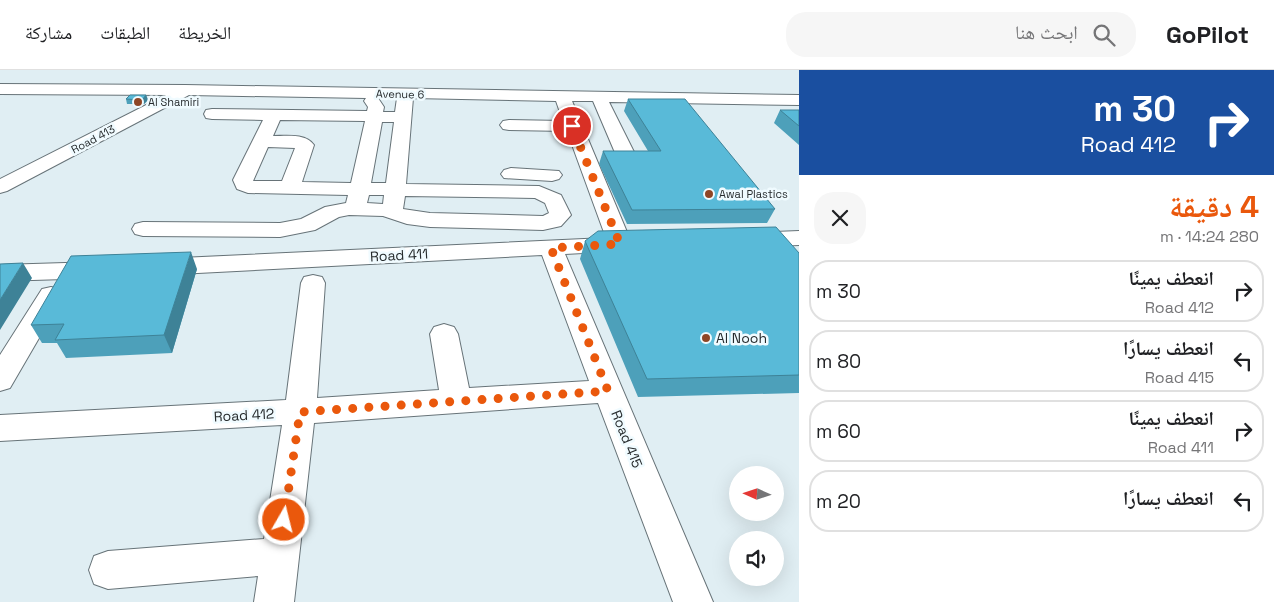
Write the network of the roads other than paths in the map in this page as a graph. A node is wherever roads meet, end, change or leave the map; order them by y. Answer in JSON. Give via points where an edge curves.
{"nodes":[{"id":1,"x":56,"y":75,"type":"dead end"},
{"id":2,"x":401,"y":88,"type":"junction"},
{"id":3,"x":0,"y":89,"type":"edge"},
{"id":4,"x":38,"y":90,"type":"junction"},
{"id":5,"x":185,"y":90,"type":"junction"},
{"id":6,"x":352,"y":93,"type":"junction"},
{"id":7,"x":562,"y":96,"type":"junction"},
{"id":8,"x":599,"y":97,"type":"junction"},
{"id":9,"x":799,"y":100,"type":"edge"},
{"id":10,"x":631,"y":106,"type":"edge"},
{"id":11,"x":733,"y":107,"type":"junction"},
{"id":12,"x":799,"y":109,"type":"edge"},
{"id":13,"x":212,"y":114,"type":"dead end"},
{"id":14,"x":274,"y":115,"type":"junction"},
{"id":15,"x":374,"y":117,"type":"junction"},
{"id":16,"x":403,"y":117,"type":"junction"},
{"id":17,"x":509,"y":125,"type":"dead end"},
{"id":18,"x":572,"y":126,"type":"junction"},
{"id":19,"x":262,"y":142,"type":"junction"},
{"id":20,"x":629,"y":162,"type":"edge"},
{"id":21,"x":487,"y":174,"type":"dead end"},
{"id":22,"x":552,"y":175,"type":"dead end"},
{"id":23,"x":523,"y":183,"type":"junction"},
{"id":24,"x":0,"y":187,"type":"edge"},
{"id":25,"x":290,"y":188,"type":"junction"},
{"id":26,"x":395,"y":190,"type":"junction"},
{"id":27,"x":358,"y":200,"type":"junction"},
{"id":28,"x":333,"y":212,"type":"junction"},
{"id":29,"x":392,"y":212,"type":"junction"},
{"id":30,"x":143,"y":229,"type":"dead end"},
{"id":31,"x":799,"y":238,"type":"edge"},
{"id":32,"x":729,"y":240,"type":"edge"},
{"id":33,"x":551,"y":248,"type":"junction"},
{"id":34,"x":333,"y":259,"type":"junction"},
{"id":35,"x":64,"y":272,"type":"junction"},
{"id":36,"x":0,"y":273,"type":"edge"},
{"id":37,"x":313,"y":283,"type":"dead end"},
{"id":38,"x":444,"y":334,"type":"dead end"},
{"id":39,"x":0,"y":380,"type":"edge"},
{"id":40,"x":608,"y":391,"type":"junction"},
{"id":41,"x":456,"y":400,"type":"junction"},
{"id":42,"x":300,"y":412,"type":"junction"},
{"id":43,"x":0,"y":428,"type":"edge"},
{"id":44,"x":279,"y":556,"type":"junction"},
{"id":45,"x":108,"y":570,"type":"dead end"},
{"id":46,"x":274,"y":602,"type":"edge"},
{"id":47,"x":693,"y":602,"type":"edge"}],
"edges":[{"from":1,"to":4,"type":"street"},
{"from":2,"to":6,"type":"street","name":"Avenue 6"},
{"from":2,"to":7,"type":"street","name":"Avenue 6","via":[[435,86]]},
{"from":2,"to":16,"type":"street"},
{"from":3,"to":4,"type":"street","name":"Avenue 6"},
{"from":4,"to":5,"type":"street","name":"Avenue 6"},
{"from":5,"to":6,"type":"street","name":"Avenue 6"},
{"from":5,"to":24,"type":"street","name":"Road 413"},
{"from":6,"to":15,"type":"street","via":[[372,102],[376,107]]},
{"from":7,"to":8,"type":"street","name":"Avenue 6"},
{"from":7,"to":18,"type":"street"},
{"from":8,"to":11,"type":"street","name":"Avenue 6"},
{"from":8,"to":20,"type":"street"},
{"from":9,"to":11,"type":"street","name":"Avenue 6"},
{"from":10,"to":11,"type":"street"},
{"from":11,"to":12,"type":"street"},
{"from":13,"to":14,"type":"street"},
{"from":14,"to":15,"type":"street"},
{"from":14,"to":19,"type":"street"},
{"from":15,"to":16,"type":"street"},
{"from":15,"to":27,"type":"street"},
{"from":16,"to":26,"type":"street"},
{"from":17,"to":18,"type":"street"},
{"from":18,"to":33,"type":"street","name":"Road 411","via":[[630,244]]},
{"from":19,"to":25,"type":"street","via":[[297,142],[304,146]]},
{"from":19,"to":25,"type":"street","via":[[242,182],[253,187]]},
{"from":21,"to":23,"type":"street"},
{"from":22,"to":23,"type":"street"},
{"from":23,"to":26,"type":"street"},
{"from":23,"to":29,"type":"street","via":[[550,196],[556,202],[560,215],[548,222],[507,222],[430,220]]},
{"from":25,"to":27,"type":"street"},
{"from":26,"to":27,"type":"street"},
{"from":26,"to":29,"type":"street"},
{"from":27,"to":28,"type":"street"},
{"from":27,"to":29,"type":"street"},
{"from":28,"to":30,"type":"street","via":[[307,225],[280,230]]},
{"from":28,"to":34,"type":"street"},
{"from":31,"to":32,"type":"street"},
{"from":33,"to":34,"type":"street","name":"Road 411"},
{"from":33,"to":40,"type":"street","name":"Road 415"},
{"from":34,"to":35,"type":"street","name":"Road 411"},
{"from":35,"to":36,"type":"street","name":"Road 411"},
{"from":35,"to":39,"type":"street"},
{"from":37,"to":42,"type":"street"},
{"from":38,"to":41,"type":"street"},
{"from":40,"to":41,"type":"street","name":"Road 412"},
{"from":40,"to":47,"type":"street","name":"Road 415"},
{"from":41,"to":42,"type":"street","name":"Road 412"},
{"from":42,"to":43,"type":"street","name":"Road 412"},
{"from":42,"to":44,"type":"street"},
{"from":44,"to":45,"type":"street"},
{"from":44,"to":46,"type":"street"}]}
